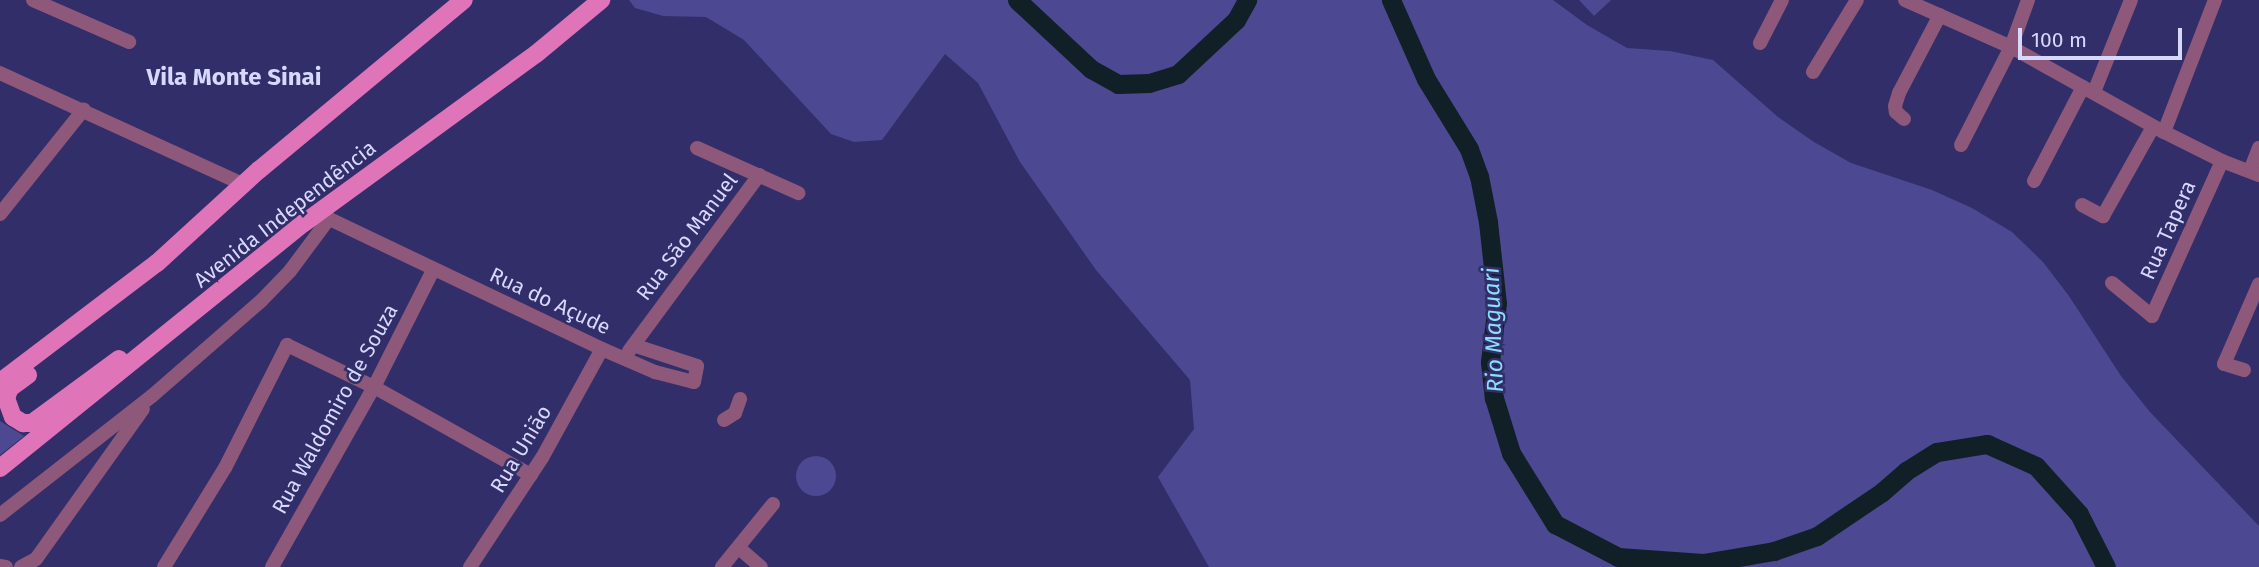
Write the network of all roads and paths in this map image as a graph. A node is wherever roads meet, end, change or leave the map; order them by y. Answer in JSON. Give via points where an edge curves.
{"nodes":[{"id":1,"x":33,"y":0,"type":"edge"},
{"id":2,"x":464,"y":0,"type":"edge"},
{"id":3,"x":601,"y":0,"type":"edge"},
{"id":4,"x":1782,"y":0,"type":"edge"},
{"id":5,"x":1857,"y":0,"type":"edge"},
{"id":6,"x":1905,"y":0,"type":"edge"},
{"id":7,"x":2028,"y":0,"type":"edge"},
{"id":8,"x":2131,"y":0,"type":"edge"},
{"id":9,"x":2215,"y":0,"type":"edge"},
{"id":10,"x":1923,"y":3,"type":"edge"},
{"id":11,"x":1940,"y":15,"type":"junction"},
{"id":12,"x":129,"y":42,"type":"dead end"},
{"id":13,"x":1760,"y":43,"type":"dead end"},
{"id":14,"x":2011,"y":47,"type":"junction"},
{"id":15,"x":1813,"y":72,"type":"dead end"},
{"id":16,"x":0,"y":73,"type":"edge"},
{"id":17,"x":2089,"y":90,"type":"junction"},
{"id":18,"x":84,"y":109,"type":"junction"},
{"id":19,"x":1904,"y":119,"type":"dead end"},
{"id":20,"x":2159,"y":130,"type":"junction"},
{"id":21,"x":1961,"y":145,"type":"dead end"},
{"id":22,"x":697,"y":148,"type":"dead end"},
{"id":23,"x":2259,"y":148,"type":"edge"},
{"id":24,"x":2222,"y":161,"type":"junction"},
{"id":25,"x":2254,"y":173,"type":"edge"},
{"id":26,"x":759,"y":175,"type":"junction"},
{"id":27,"x":2034,"y":181,"type":"dead end"},
{"id":28,"x":243,"y":184,"type":"junction"},
{"id":29,"x":798,"y":193,"type":"dead end"},
{"id":30,"x":2082,"y":205,"type":"dead end"},
{"id":31,"x":0,"y":214,"type":"edge"},
{"id":32,"x":322,"y":217,"type":"junction"},
{"id":33,"x":157,"y":263,"type":"junction"},
{"id":34,"x":433,"y":270,"type":"junction"},
{"id":35,"x":2112,"y":283,"type":"dead end"},
{"id":36,"x":2259,"y":284,"type":"edge"},
{"id":37,"x":188,"y":319,"type":"junction"},
{"id":38,"x":633,"y":345,"type":"junction"},
{"id":39,"x":602,"y":349,"type":"junction"},
{"id":40,"x":624,"y":358,"type":"junction"},
{"id":41,"x":2244,"y":370,"type":"dead end"},
{"id":42,"x":0,"y":382,"type":"edge"},
{"id":43,"x":374,"y":387,"type":"junction"},
{"id":44,"x":152,"y":396,"type":"junction"},
{"id":45,"x":740,"y":399,"type":"dead end"},
{"id":46,"x":724,"y":420,"type":"dead end"},
{"id":47,"x":0,"y":468,"type":"edge"},
{"id":48,"x":531,"y":475,"type":"junction"},
{"id":49,"x":773,"y":504,"type":"dead end"},
{"id":50,"x":0,"y":515,"type":"edge"},
{"id":51,"x":739,"y":548,"type":"junction"},
{"id":52,"x":0,"y":566,"type":"edge"},
{"id":53,"x":6,"y":567,"type":"edge"},
{"id":54,"x":21,"y":567,"type":"edge"},
{"id":55,"x":164,"y":567,"type":"edge"},
{"id":56,"x":272,"y":567,"type":"edge"},
{"id":57,"x":470,"y":567,"type":"edge"},
{"id":58,"x":722,"y":567,"type":"edge"},
{"id":59,"x":761,"y":567,"type":"edge"}],
"edges":[{"from":1,"to":12,"type":"street"},
{"from":2,"to":28,"type":"main road","name":"Avenida Independência"},
{"from":3,"to":32,"type":"main road","name":"Avenida Independência"},
{"from":4,"to":13,"type":"street"},
{"from":5,"to":15,"type":"street"},
{"from":6,"to":10,"type":"street"},
{"from":7,"to":14,"type":"street"},
{"from":8,"to":17,"type":"street"},
{"from":9,"to":20,"type":"street"},
{"from":10,"to":11,"type":"street"},
{"from":11,"to":14,"type":"street"},
{"from":11,"to":19,"type":"street","via":[[1899,93],[1896,112]]},
{"from":14,"to":17,"type":"street"},
{"from":14,"to":21,"type":"street"},
{"from":16,"to":18,"type":"street"},
{"from":17,"to":20,"type":"street"},
{"from":17,"to":27,"type":"street"},
{"from":18,"to":28,"type":"street"},
{"from":18,"to":31,"type":"street"},
{"from":20,"to":24,"type":"street"},
{"from":20,"to":30,"type":"street","via":[[2103,216]]},
{"from":22,"to":26,"type":"street"},
{"from":23,"to":25,"type":"street"},
{"from":24,"to":25,"type":"street"},
{"from":24,"to":35,"type":"street","name":"Rua Tapera","via":[[2152,316]]},
{"from":26,"to":29,"type":"street"},
{"from":26,"to":38,"type":"street","name":"Rua São Manuel"},
{"from":28,"to":33,"type":"main road","name":"Avenida Independência"},
{"from":32,"to":34,"type":"street","name":"Rua do Açude"},
{"from":32,"to":37,"type":"main road","name":"Avenida Independência"},
{"from":32,"to":44,"type":"street","via":[[290,271]]},
{"from":33,"to":37,"type":"main road","via":[[141,286],[10,388],[7,407],[13,417],[32,423],[163,326]]},
{"from":33,"to":42,"type":"main road","name":"Avenida Independência"},
{"from":34,"to":39,"type":"street","name":"Rua do Açude"},
{"from":34,"to":43,"type":"street","name":"Rua Waldomiro de Souza"},
{"from":36,"to":41,"type":"street","via":[[2224,364]]},
{"from":37,"to":47,"type":"main road","name":"Avenida Independência"},
{"from":38,"to":40,"type":"street","name":"Rua São Manuel"},
{"from":38,"to":40,"type":"street","name":"Rua do Açude","via":[[697,366],[694,382]]},
{"from":39,"to":40,"type":"street","name":"Rua do Açude"},
{"from":39,"to":48,"type":"street","name":"Rua União"},
{"from":43,"to":48,"type":"street"},
{"from":43,"to":55,"type":"street","via":[[291,345],[285,348],[225,468]]},
{"from":43,"to":56,"type":"street","name":"Rua Waldomiro de Souza"},
{"from":44,"to":50,"type":"street"},
{"from":44,"to":54,"type":"street","via":[[36,559]]},
{"from":45,"to":46,"type":"street","via":[[735,413]]},
{"from":48,"to":57,"type":"street","name":"Rua União"},
{"from":49,"to":51,"type":"street"},
{"from":51,"to":58,"type":"street"},
{"from":51,"to":59,"type":"street"},
{"from":52,"to":53,"type":"street"}]}
